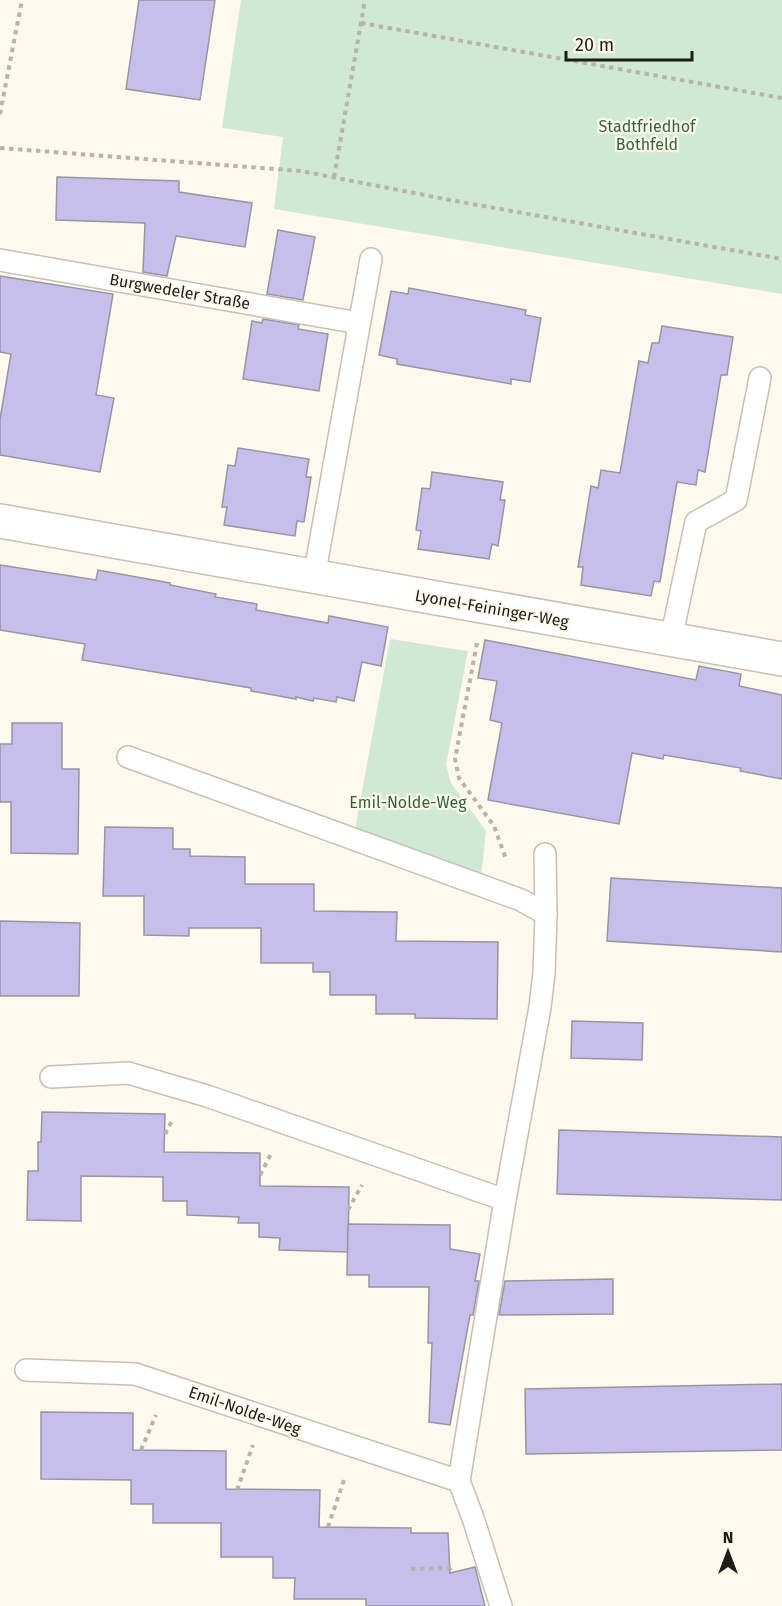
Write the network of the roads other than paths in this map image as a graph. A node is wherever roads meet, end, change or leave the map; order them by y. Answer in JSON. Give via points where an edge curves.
{"nodes":[{"id":1,"x":371,"y":259,"type":"dead end"},
{"id":2,"x":0,"y":260,"type":"edge"},
{"id":3,"x":359,"y":323,"type":"junction"},
{"id":4,"x":760,"y":378,"type":"dead end"},
{"id":5,"x":0,"y":521,"type":"edge"},
{"id":6,"x":314,"y":576,"type":"junction"},
{"id":7,"x":671,"y":639,"type":"junction"},
{"id":8,"x":782,"y":659,"type":"edge"},
{"id":9,"x":128,"y":757,"type":"dead end"},
{"id":10,"x":545,"y":854,"type":"dead end"},
{"id":11,"x":546,"y":914,"type":"junction"},
{"id":12,"x":51,"y":1077,"type":"dead end"},
{"id":13,"x":505,"y":1200,"type":"junction"},
{"id":14,"x":26,"y":1370,"type":"dead end"},
{"id":15,"x":459,"y":1481,"type":"junction"},
{"id":16,"x":501,"y":1606,"type":"edge"}],
"edges":[{"from":1,"to":3,"type":"lane"},
{"from":2,"to":3,"type":"lane","name":"Burgwedeler Straße"},
{"from":3,"to":6,"type":"lane"},
{"from":4,"to":7,"type":"lane","via":[[736,500],[696,522]]},
{"from":5,"to":6,"type":"street","name":"Lyonel-Feininger-Weg"},
{"from":6,"to":7,"type":"street","name":"Lyonel-Feininger-Weg"},
{"from":7,"to":8,"type":"street","name":"Lyonel-Feininger-Weg"},
{"from":9,"to":11,"type":"lane","via":[[521,900]]},
{"from":10,"to":11,"type":"lane"},
{"from":11,"to":13,"type":"lane","via":[[540,1007]]},
{"from":12,"to":13,"type":"lane","via":[[128,1073],[207,1096]]},
{"from":13,"to":15,"type":"lane"},
{"from":14,"to":15,"type":"lane","name":"Emil-Nolde-Weg","via":[[135,1374]]},
{"from":15,"to":16,"type":"lane"}]}
